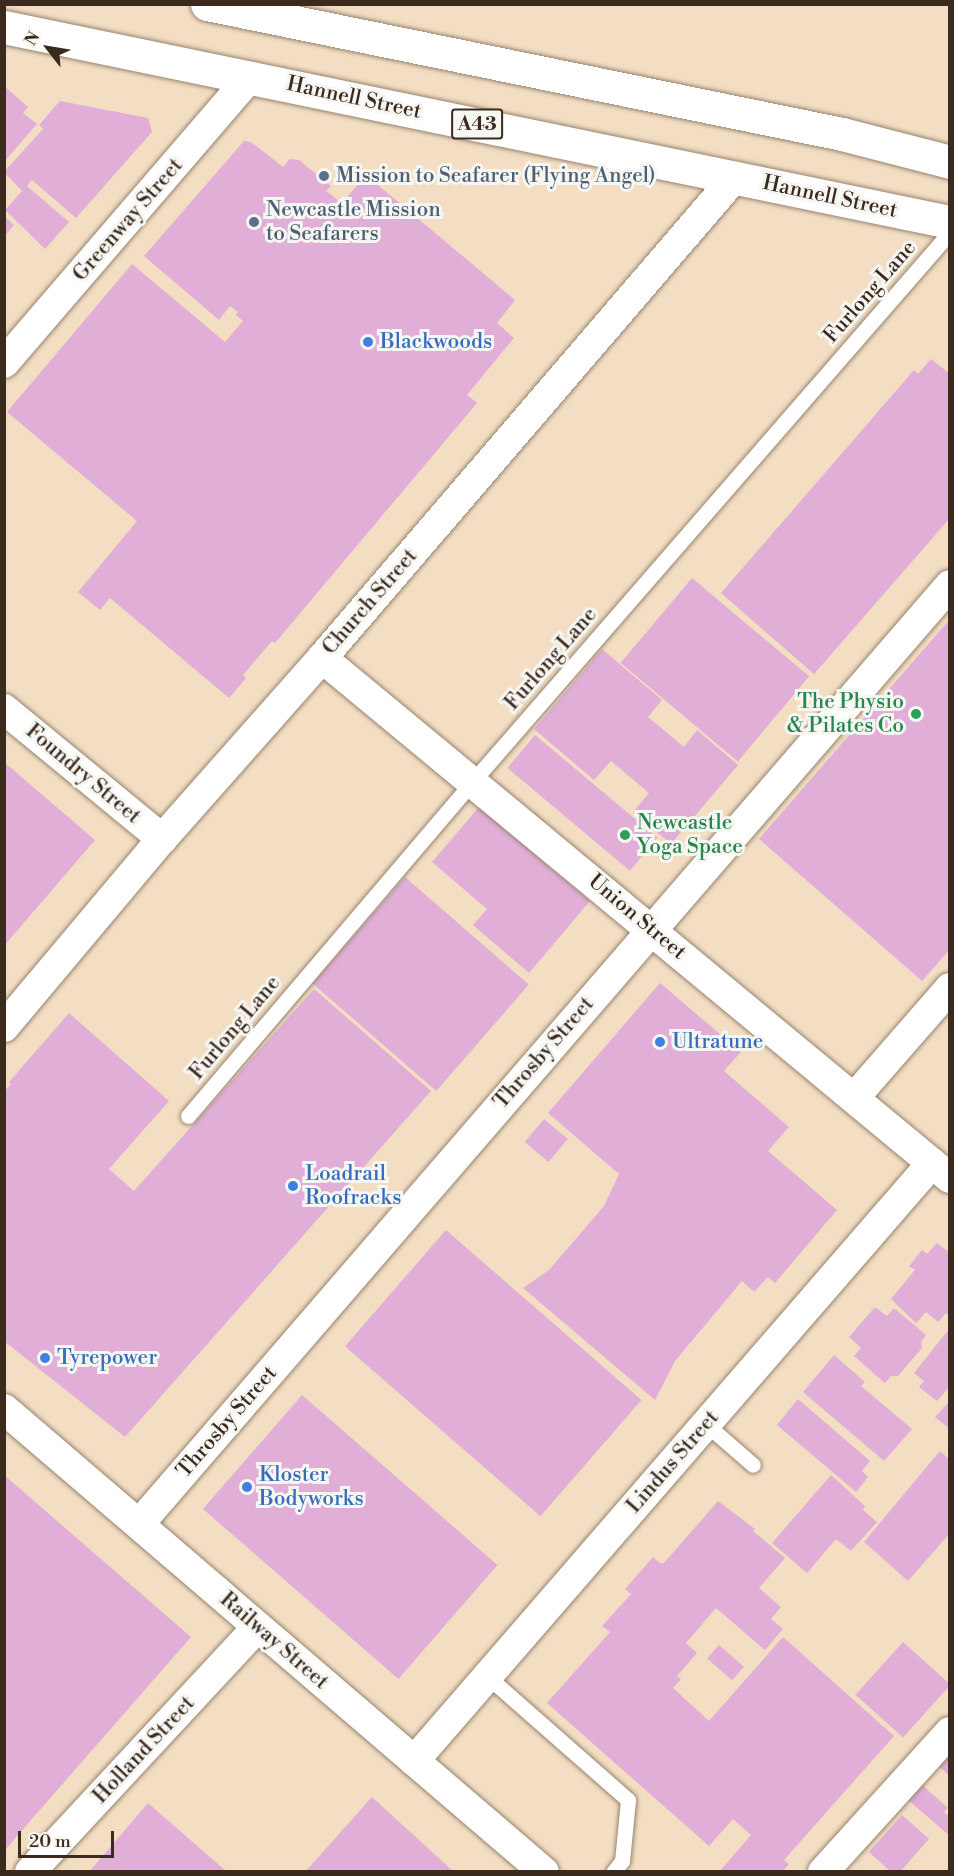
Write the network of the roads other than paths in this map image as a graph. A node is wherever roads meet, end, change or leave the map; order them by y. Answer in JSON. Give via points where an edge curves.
{"nodes":[{"id":1,"x":207,"y":4,"type":"edge"},
{"id":2,"x":4,"y":27,"type":"edge"},
{"id":3,"x":250,"y":77,"type":"junction"},
{"id":4,"x":950,"y":162,"type":"edge"},
{"id":5,"x":735,"y":177,"type":"junction"},
{"id":6,"x":950,"y":222,"type":"edge"},
{"id":7,"x":950,"y":232,"type":"edge"},
{"id":8,"x":4,"y":363,"type":"edge"},
{"id":9,"x":950,"y":585,"type":"edge"},
{"id":10,"x":322,"y":658,"type":"junction"},
{"id":11,"x":4,"y":708,"type":"edge"},
{"id":12,"x":473,"y":781,"type":"junction"},
{"id":13,"x":162,"y":839,"type":"junction"},
{"id":14,"x":651,"y":928,"type":"junction"},
{"id":15,"x":950,"y":988,"type":"edge"},
{"id":16,"x":4,"y":1027,"type":"edge"},
{"id":17,"x":854,"y":1098,"type":"junction"},
{"id":18,"x":188,"y":1116,"type":"dead end"},
{"id":19,"x":940,"y":1170,"type":"edge"},
{"id":20,"x":4,"y":1409,"type":"edge"},
{"id":21,"x":706,"y":1424,"type":"junction"},
{"id":22,"x":753,"y":1465,"type":"dead end"},
{"id":23,"x":140,"y":1523,"type":"junction"},
{"id":24,"x":257,"y":1628,"type":"junction"},
{"id":25,"x":487,"y":1676,"type":"junction"},
{"id":26,"x":950,"y":1732,"type":"edge"},
{"id":27,"x":414,"y":1761,"type":"junction"},
{"id":28,"x":30,"y":1872,"type":"edge"},
{"id":29,"x":544,"y":1872,"type":"edge"},
{"id":30,"x":613,"y":1872,"type":"edge"},
{"id":31,"x":823,"y":1872,"type":"edge"}],
"edges":[{"from":1,"to":4,"type":"highway","via":[[830,132]]},
{"from":2,"to":3,"type":"highway","name":"Hannell Street","number":"A43"},
{"from":3,"to":5,"type":"highway","name":"Hannell Street","number":"A43"},
{"from":3,"to":8,"type":"street","name":"Greenway Street"},
{"from":5,"to":6,"type":"highway","name":"Hannell Street","number":"A43"},
{"from":5,"to":10,"type":"street","name":"Church Street"},
{"from":7,"to":12,"type":"lane","name":"Furlong Lane"},
{"from":9,"to":14,"type":"street","name":"Throsby Street"},
{"from":10,"to":12,"type":"street","name":"Union Street"},
{"from":10,"to":13,"type":"street","name":"Church Street"},
{"from":11,"to":13,"type":"street","name":"Foundry Street"},
{"from":12,"to":14,"type":"street","name":"Union Street"},
{"from":12,"to":18,"type":"lane","name":"Furlong Lane"},
{"from":13,"to":16,"type":"street","name":"Church Street"},
{"from":14,"to":17,"type":"street","name":"Union Street"},
{"from":14,"to":23,"type":"street","name":"Throsby Street"},
{"from":15,"to":17,"type":"street"},
{"from":17,"to":19,"type":"street","name":"Union Street"},
{"from":19,"to":21,"type":"street","name":"Lindus Street"},
{"from":20,"to":23,"type":"street","name":"Railway Street"},
{"from":21,"to":22,"type":"lane"},
{"from":21,"to":25,"type":"street","name":"Lindus Street"},
{"from":23,"to":24,"type":"street","name":"Railway Street"},
{"from":24,"to":27,"type":"street","name":"Railway Street"},
{"from":24,"to":28,"type":"street","name":"Holland Street"},
{"from":25,"to":27,"type":"street","name":"Lindus Street"},
{"from":25,"to":30,"type":"lane","via":[[628,1800],[622,1861]]},
{"from":26,"to":31,"type":"street"},
{"from":27,"to":29,"type":"street","name":"Railway Street"}]}
